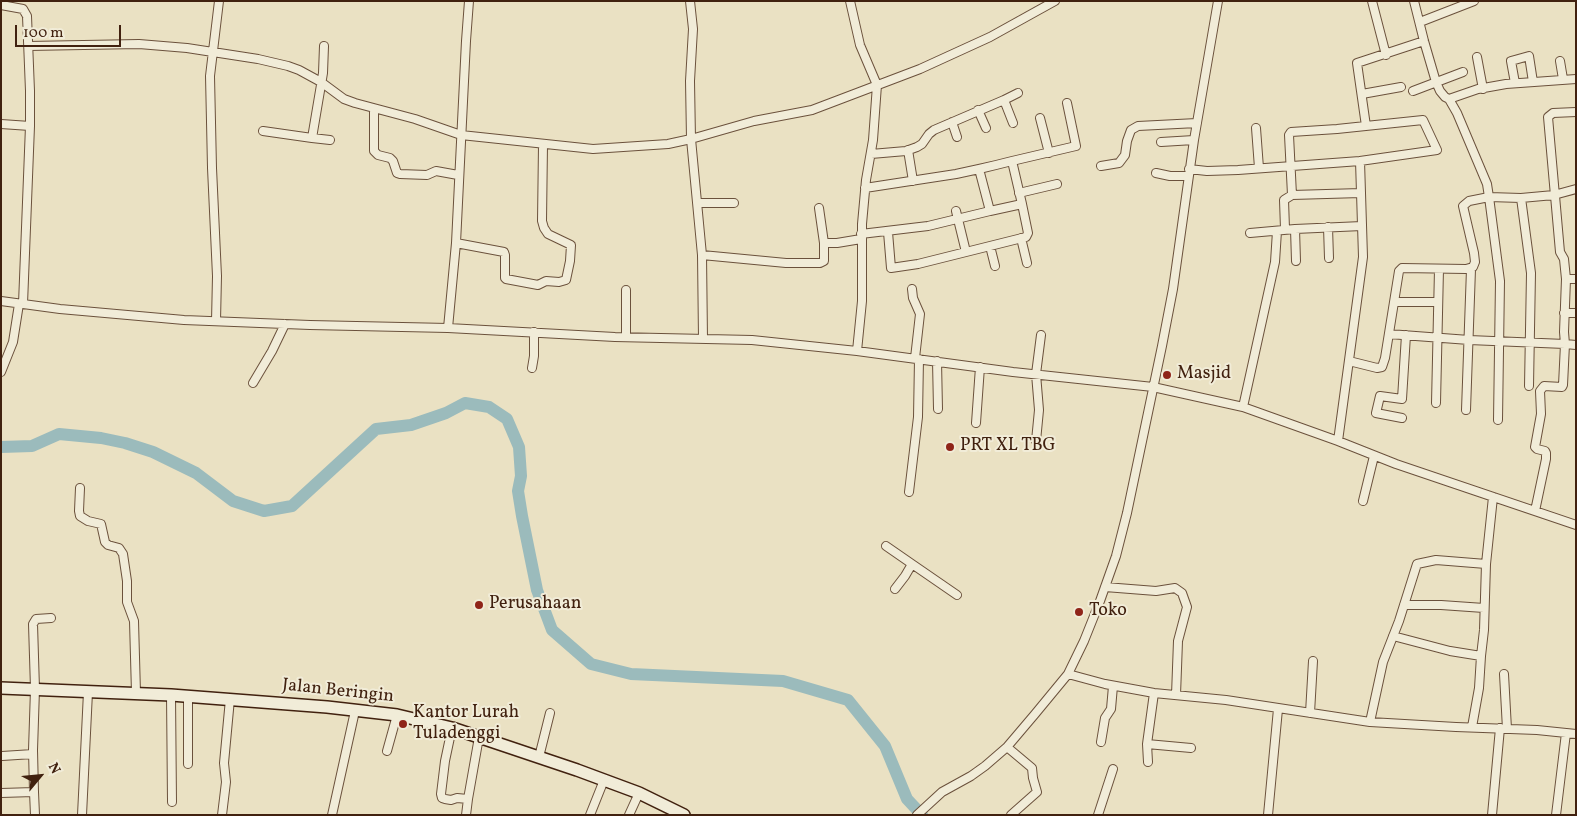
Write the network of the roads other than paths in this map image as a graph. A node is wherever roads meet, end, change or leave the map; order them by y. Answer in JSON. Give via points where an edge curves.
{"nodes":[{"id":1,"x":219,"y":1,"type":"edge"},
{"id":2,"x":469,"y":1,"type":"edge"},
{"id":3,"x":690,"y":1,"type":"edge"},
{"id":4,"x":850,"y":1,"type":"edge"},
{"id":5,"x":1055,"y":1,"type":"edge"},
{"id":6,"x":1218,"y":1,"type":"edge"},
{"id":7,"x":1372,"y":1,"type":"edge"},
{"id":8,"x":1414,"y":1,"type":"edge"},
{"id":9,"x":1474,"y":1,"type":"edge"},
{"id":10,"x":1,"y":5,"type":"edge"},
{"id":11,"x":1420,"y":22,"type":"junction"},
{"id":12,"x":1424,"y":41,"type":"junction"},
{"id":13,"x":28,"y":46,"type":"junction"},
{"id":14,"x":324,"y":46,"type":"dead end"},
{"id":15,"x":213,"y":52,"type":"junction"},
{"id":16,"x":1386,"y":55,"type":"junction"},
{"id":17,"x":1477,"y":57,"type":"dead end"},
{"id":18,"x":1560,"y":61,"type":"dead end"},
{"id":19,"x":1463,"y":72,"type":"dead end"},
{"id":20,"x":1576,"y":78,"type":"edge"},
{"id":21,"x":1563,"y":79,"type":"junction"},
{"id":22,"x":321,"y":82,"type":"junction"},
{"id":23,"x":1436,"y":82,"type":"junction"},
{"id":24,"x":1533,"y":82,"type":"junction"},
{"id":25,"x":1515,"y":83,"type":"junction"},
{"id":26,"x":877,"y":85,"type":"junction"},
{"id":27,"x":1401,"y":87,"type":"dead end"},
{"id":28,"x":1483,"y":88,"type":"junction"},
{"id":29,"x":1413,"y":91,"type":"dead end"},
{"id":30,"x":1018,"y":93,"type":"dead end"},
{"id":31,"x":1362,"y":94,"type":"junction"},
{"id":32,"x":1449,"y":98,"type":"junction"},
{"id":33,"x":1004,"y":100,"type":"junction"},
{"id":34,"x":1067,"y":103,"type":"dead end"},
{"id":35,"x":374,"y":109,"type":"junction"},
{"id":36,"x":978,"y":110,"type":"junction"},
{"id":37,"x":1576,"y":112,"type":"edge"},
{"id":38,"x":1040,"y":118,"type":"dead end"},
{"id":39,"x":952,"y":122,"type":"junction"},
{"id":40,"x":1013,"y":123,"type":"dead end"},
{"id":41,"x":1197,"y":123,"type":"junction"},
{"id":42,"x":1,"y":124,"type":"edge"},
{"id":43,"x":30,"y":126,"type":"junction"},
{"id":44,"x":1366,"y":126,"type":"junction"},
{"id":45,"x":986,"y":128,"type":"dead end"},
{"id":46,"x":1256,"y":128,"type":"dead end"},
{"id":47,"x":263,"y":131,"type":"dead end"},
{"id":48,"x":461,"y":135,"type":"junction"},
{"id":49,"x":957,"y":137,"type":"dead end"},
{"id":50,"x":312,"y":138,"type":"junction"},
{"id":51,"x":691,"y":139,"type":"junction"},
{"id":52,"x":330,"y":140,"type":"dead end"},
{"id":53,"x":1194,"y":140,"type":"junction"},
{"id":54,"x":1161,"y":142,"type":"dead end"},
{"id":55,"x":543,"y":145,"type":"junction"},
{"id":56,"x":908,"y":150,"type":"junction"},
{"id":57,"x":1048,"y":153,"type":"junction"},
{"id":58,"x":870,"y":154,"type":"junction"},
{"id":59,"x":1012,"y":161,"type":"junction"},
{"id":60,"x":1360,"y":161,"type":"junction"},
{"id":61,"x":1101,"y":166,"type":"dead end"},
{"id":62,"x":1290,"y":166,"type":"junction"},
{"id":63,"x":1258,"y":168,"type":"junction"},
{"id":64,"x":979,"y":169,"type":"junction"},
{"id":65,"x":1156,"y":173,"type":"dead end"},
{"id":66,"x":1189,"y":173,"type":"junction"},
{"id":67,"x":458,"y":175,"type":"junction"},
{"id":68,"x":913,"y":181,"type":"junction"},
{"id":69,"x":1057,"y":184,"type":"dead end"},
{"id":70,"x":865,"y":188,"type":"junction"},
{"id":71,"x":1576,"y":189,"type":"edge"},
{"id":72,"x":1361,"y":192,"type":"junction"},
{"id":73,"x":1019,"y":193,"type":"junction"},
{"id":74,"x":1292,"y":195,"type":"junction"},
{"id":75,"x":1554,"y":195,"type":"junction"},
{"id":76,"x":1489,"y":197,"type":"junction"},
{"id":77,"x":1521,"y":198,"type":"junction"},
{"id":78,"x":697,"y":203,"type":"junction"},
{"id":79,"x":734,"y":203,"type":"dead end"},
{"id":80,"x":1022,"y":204,"type":"junction"},
{"id":81,"x":819,"y":208,"type":"dead end"},
{"id":82,"x":956,"y":211,"type":"dead end"},
{"id":83,"x":990,"y":211,"type":"junction"},
{"id":84,"x":958,"y":220,"type":"junction"},
{"id":85,"x":1362,"y":226,"type":"junction"},
{"id":86,"x":1328,"y":227,"type":"junction"},
{"id":87,"x":1295,"y":229,"type":"junction"},
{"id":88,"x":1281,"y":230,"type":"junction"},
{"id":89,"x":888,"y":232,"type":"junction"},
{"id":90,"x":1250,"y":233,"type":"dead end"},
{"id":91,"x":866,"y":235,"type":"junction"},
{"id":92,"x":1021,"y":238,"type":"junction"},
{"id":93,"x":456,"y":243,"type":"junction"},
{"id":94,"x":824,"y":243,"type":"junction"},
{"id":95,"x":990,"y":246,"type":"junction"},
{"id":96,"x":966,"y":252,"type":"junction"},
{"id":97,"x":702,"y":255,"type":"junction"},
{"id":98,"x":1328,"y":258,"type":"dead end"},
{"id":99,"x":1296,"y":261,"type":"dead end"},
{"id":100,"x":1027,"y":263,"type":"dead end"},
{"id":101,"x":995,"y":266,"type":"dead end"},
{"id":102,"x":1439,"y":269,"type":"junction"},
{"id":103,"x":1471,"y":269,"type":"junction"},
{"id":104,"x":1566,"y":279,"type":"junction"},
{"id":105,"x":1576,"y":279,"type":"edge"},
{"id":106,"x":912,"y":289,"type":"dead end"},
{"id":107,"x":626,"y":290,"type":"dead end"},
{"id":108,"x":1,"y":301,"type":"edge"},
{"id":109,"x":1394,"y":302,"type":"junction"},
{"id":110,"x":1438,"y":302,"type":"junction"},
{"id":111,"x":21,"y":304,"type":"junction"},
{"id":112,"x":1564,"y":313,"type":"junction"},
{"id":113,"x":1576,"y":313,"type":"edge"},
{"id":114,"x":216,"y":321,"type":"junction"},
{"id":115,"x":285,"y":324,"type":"junction"},
{"id":116,"x":448,"y":328,"type":"junction"},
{"id":117,"x":534,"y":332,"type":"junction"},
{"id":118,"x":1389,"y":334,"type":"junction"},
{"id":119,"x":1041,"y":335,"type":"dead end"},
{"id":120,"x":1406,"y":335,"type":"junction"},
{"id":121,"x":626,"y":337,"type":"junction"},
{"id":122,"x":1437,"y":338,"type":"junction"},
{"id":123,"x":703,"y":339,"type":"junction"},
{"id":124,"x":1469,"y":340,"type":"junction"},
{"id":125,"x":1499,"y":342,"type":"junction"},
{"id":126,"x":1530,"y":344,"type":"junction"},
{"id":127,"x":1565,"y":344,"type":"junction"},
{"id":128,"x":1576,"y":345,"type":"edge"},
{"id":129,"x":857,"y":351,"type":"junction"},
{"id":130,"x":917,"y":359,"type":"junction"},
{"id":131,"x":1349,"y":360,"type":"junction"},
{"id":132,"x":937,"y":361,"type":"junction"},
{"id":133,"x":980,"y":367,"type":"junction"},
{"id":134,"x":532,"y":368,"type":"dead end"},
{"id":135,"x":1,"y":372,"type":"edge"},
{"id":136,"x":1036,"y":374,"type":"junction"},
{"id":137,"x":253,"y":383,"type":"dead end"},
{"id":138,"x":1529,"y":386,"type":"dead end"},
{"id":139,"x":1153,"y":387,"type":"junction"},
{"id":140,"x":1436,"y":403,"type":"dead end"},
{"id":141,"x":1243,"y":408,"type":"junction"},
{"id":142,"x":938,"y":409,"type":"dead end"},
{"id":143,"x":1466,"y":410,"type":"dead end"},
{"id":144,"x":1402,"y":418,"type":"dead end"},
{"id":145,"x":1498,"y":420,"type":"dead end"},
{"id":146,"x":976,"y":423,"type":"dead end"},
{"id":147,"x":1338,"y":441,"type":"junction"},
{"id":148,"x":1036,"y":442,"type":"dead end"},
{"id":149,"x":1374,"y":456,"type":"junction"},
{"id":150,"x":80,"y":488,"type":"dead end"},
{"id":151,"x":909,"y":492,"type":"dead end"},
{"id":152,"x":1493,"y":497,"type":"junction"},
{"id":153,"x":1363,"y":501,"type":"dead end"},
{"id":154,"x":1534,"y":510,"type":"junction"},
{"id":155,"x":1576,"y":525,"type":"edge"},
{"id":156,"x":886,"y":546,"type":"dead end"},
{"id":157,"x":912,"y":564,"type":"junction"},
{"id":158,"x":1486,"y":564,"type":"junction"},
{"id":159,"x":1105,"y":587,"type":"junction"},
{"id":160,"x":894,"y":590,"type":"dead end"},
{"id":161,"x":958,"y":595,"type":"dead end"},
{"id":162,"x":1404,"y":605,"type":"junction"},
{"id":163,"x":1484,"y":608,"type":"junction"},
{"id":164,"x":51,"y":618,"type":"dead end"},
{"id":165,"x":1394,"y":636,"type":"junction"},
{"id":166,"x":1481,"y":656,"type":"junction"},
{"id":167,"x":1313,"y":662,"type":"dead end"},
{"id":168,"x":1068,"y":674,"type":"junction"},
{"id":169,"x":1504,"y":674,"type":"dead end"},
{"id":170,"x":1113,"y":686,"type":"junction"},
{"id":171,"x":1,"y":688,"type":"edge"},
{"id":172,"x":35,"y":689,"type":"junction"},
{"id":173,"x":88,"y":692,"type":"junction"},
{"id":174,"x":136,"y":693,"type":"junction"},
{"id":175,"x":1154,"y":693,"type":"junction"},
{"id":176,"x":171,"y":694,"type":"junction"},
{"id":177,"x":1176,"y":695,"type":"junction"},
{"id":178,"x":188,"y":696,"type":"junction"},
{"id":179,"x":230,"y":700,"type":"junction"},
{"id":180,"x":1278,"y":709,"type":"junction"},
{"id":181,"x":355,"y":711,"type":"junction"},
{"id":182,"x":550,"y":713,"type":"dead end"},
{"id":183,"x":1310,"y":713,"type":"junction"},
{"id":184,"x":397,"y":715,"type":"junction"},
{"id":185,"x":1370,"y":722,"type":"junction"},
{"id":186,"x":1472,"y":727,"type":"junction"},
{"id":187,"x":452,"y":728,"type":"junction"},
{"id":188,"x":1503,"y":728,"type":"junction"},
{"id":189,"x":1566,"y":733,"type":"junction"},
{"id":190,"x":1576,"y":734,"type":"edge"},
{"id":191,"x":479,"y":737,"type":"junction"},
{"id":192,"x":1101,"y":742,"type":"dead end"},
{"id":193,"x":1147,"y":744,"type":"junction"},
{"id":194,"x":1007,"y":747,"type":"junction"},
{"id":195,"x":1191,"y":748,"type":"dead end"},
{"id":196,"x":387,"y":751,"type":"dead end"},
{"id":197,"x":33,"y":754,"type":"junction"},
{"id":198,"x":2,"y":756,"type":"edge"},
{"id":199,"x":539,"y":757,"type":"junction"},
{"id":200,"x":1148,"y":762,"type":"dead end"},
{"id":201,"x":188,"y":764,"type":"dead end"},
{"id":202,"x":1113,"y":769,"type":"dead end"},
{"id":203,"x":604,"y":780,"type":"junction"},
{"id":204,"x":34,"y":792,"type":"junction"},
{"id":205,"x":1,"y":793,"type":"edge"},
{"id":206,"x":639,"y":793,"type":"junction"},
{"id":207,"x":468,"y":799,"type":"junction"},
{"id":208,"x":172,"y":802,"type":"dead end"},
{"id":209,"x":35,"y":815,"type":"edge"},
{"id":210,"x":82,"y":815,"type":"edge"},
{"id":211,"x":222,"y":815,"type":"edge"},
{"id":212,"x":332,"y":815,"type":"edge"},
{"id":213,"x":466,"y":815,"type":"edge"},
{"id":214,"x":590,"y":815,"type":"edge"},
{"id":215,"x":629,"y":815,"type":"edge"},
{"id":216,"x":684,"y":815,"type":"edge"},
{"id":217,"x":917,"y":815,"type":"edge"},
{"id":218,"x":1011,"y":815,"type":"edge"},
{"id":219,"x":1098,"y":815,"type":"edge"},
{"id":220,"x":1268,"y":815,"type":"edge"},
{"id":221,"x":1492,"y":815,"type":"edge"},
{"id":222,"x":1556,"y":815,"type":"edge"}],
"edges":[{"from":1,"to":15,"type":"street"},
{"from":2,"to":48,"type":"street"},
{"from":3,"to":51,"type":"street","via":[[693,29]]},
{"from":4,"to":26,"type":"street","via":[[860,45]]},
{"from":5,"to":26,"type":"street","via":[[990,36]]},
{"from":6,"to":41,"type":"street"},
{"from":7,"to":16,"type":"street"},
{"from":8,"to":11,"type":"street"},
{"from":9,"to":11,"type":"street"},
{"from":10,"to":13,"type":"street","via":[[25,11]]},
{"from":11,"to":12,"type":"street"},
{"from":12,"to":16,"type":"street"},
{"from":12,"to":23,"type":"street"},
{"from":13,"to":15,"type":"street","via":[[139,44]]},
{"from":13,"to":43,"type":"street"},
{"from":14,"to":22,"type":"street"},
{"from":15,"to":22,"type":"street","via":[[288,66]]},
{"from":15,"to":114,"type":"street","via":[[210,108]]},
{"from":16,"to":31,"type":"street","via":[[1358,63]]},
{"from":17,"to":28,"type":"street"},
{"from":18,"to":21,"type":"street"},
{"from":19,"to":23,"type":"street"},
{"from":20,"to":21,"type":"street"},
{"from":21,"to":24,"type":"street"},
{"from":22,"to":35,"type":"street","via":[[344,99]]},
{"from":22,"to":50,"type":"street"},
{"from":23,"to":29,"type":"street"},
{"from":23,"to":32,"type":"street","via":[[1440,91]]},
{"from":24,"to":25,"type":"street"},
{"from":24,"to":25,"type":"street","via":[[1529,56],[1511,61]]},
{"from":25,"to":28,"type":"street"},
{"from":26,"to":51,"type":"street","via":[[812,110]]},
{"from":26,"to":58,"type":"street"},
{"from":27,"to":31,"type":"street"},
{"from":28,"to":32,"type":"street"},
{"from":30,"to":33,"type":"street"},
{"from":31,"to":44,"type":"street"},
{"from":32,"to":76,"type":"street","via":[[1475,154]]},
{"from":33,"to":36,"type":"street"},
{"from":33,"to":40,"type":"street"},
{"from":34,"to":57,"type":"street","via":[[1076,146]]},
{"from":35,"to":48,"type":"street"},
{"from":35,"to":67,"type":"street","via":[[374,151],[390,158],[398,173],[427,175],[436,171]]},
{"from":36,"to":39,"type":"street"},
{"from":36,"to":45,"type":"street"},
{"from":37,"to":75,"type":"street","via":[[1553,113],[1548,117]]},
{"from":38,"to":57,"type":"street"},
{"from":39,"to":49,"type":"street"},
{"from":39,"to":56,"type":"street","via":[[929,134],[920,146]]},
{"from":41,"to":53,"type":"street"},
{"from":41,"to":61,"type":"street","via":[[1138,126],[1131,130],[1125,155],[1119,163]]},
{"from":42,"to":43,"type":"street"},
{"from":43,"to":111,"type":"street"},
{"from":44,"to":60,"type":"street","via":[[1423,120],[1438,150]]},
{"from":44,"to":62,"type":"street","via":[[1292,132],[1289,135]]},
{"from":46,"to":63,"type":"street"},
{"from":47,"to":50,"type":"street"},
{"from":48,"to":55,"type":"street"},
{"from":48,"to":67,"type":"street"},
{"from":50,"to":52,"type":"street"},
{"from":51,"to":55,"type":"street","via":[[668,144],[593,149]]},
{"from":51,"to":78,"type":"street"},
{"from":53,"to":54,"type":"street"},
{"from":53,"to":66,"type":"street"},
{"from":55,"to":93,"type":"street","via":[[542,221],[548,234],[571,245],[566,280],[546,281],[538,285],[506,279],[504,252]]},
{"from":56,"to":58,"type":"street"},
{"from":56,"to":68,"type":"street"},
{"from":57,"to":59,"type":"street"},
{"from":58,"to":70,"type":"street"},
{"from":59,"to":64,"type":"street"},
{"from":59,"to":73,"type":"street"},
{"from":60,"to":62,"type":"street"},
{"from":60,"to":72,"type":"street"},
{"from":62,"to":63,"type":"street"},
{"from":62,"to":74,"type":"street"},
{"from":63,"to":66,"type":"street"},
{"from":64,"to":68,"type":"street"},
{"from":64,"to":83,"type":"street"},
{"from":65,"to":66,"type":"street","via":[[1170,176]]},
{"from":66,"to":139,"type":"street","via":[[1173,289]]},
{"from":67,"to":93,"type":"street"},
{"from":68,"to":70,"type":"street"},
{"from":69,"to":73,"type":"street"},
{"from":70,"to":91,"type":"street"},
{"from":71,"to":75,"type":"street"},
{"from":72,"to":74,"type":"street"},
{"from":72,"to":85,"type":"street"},
{"from":73,"to":80,"type":"street"},
{"from":74,"to":88,"type":"street","via":[[1284,200]]},
{"from":75,"to":77,"type":"street"},
{"from":75,"to":104,"type":"street"},
{"from":76,"to":77,"type":"street"},
{"from":76,"to":103,"type":"street","via":[[1469,201],[1463,206],[1475,262]]},
{"from":76,"to":125,"type":"street","via":[[1500,281]]},
{"from":77,"to":126,"type":"street","via":[[1531,273]]},
{"from":78,"to":79,"type":"street"},
{"from":78,"to":97,"type":"street"},
{"from":80,"to":83,"type":"street"},
{"from":80,"to":92,"type":"street","via":[[1028,233]]},
{"from":81,"to":94,"type":"street"},
{"from":82,"to":84,"type":"street"},
{"from":83,"to":84,"type":"street"},
{"from":84,"to":89,"type":"street"},
{"from":84,"to":96,"type":"street"},
{"from":85,"to":86,"type":"street"},
{"from":85,"to":131,"type":"street","via":[[1364,257]]},
{"from":86,"to":87,"type":"street"},
{"from":86,"to":98,"type":"street"},
{"from":87,"to":88,"type":"street"},
{"from":87,"to":99,"type":"street"},
{"from":88,"to":90,"type":"street"},
{"from":88,"to":141,"type":"street"},
{"from":89,"to":91,"type":"street"},
{"from":89,"to":96,"type":"street","via":[[891,268]]},
{"from":91,"to":94,"type":"street"},
{"from":91,"to":129,"type":"street"},
{"from":92,"to":95,"type":"street"},
{"from":92,"to":100,"type":"street"},
{"from":93,"to":116,"type":"street"},
{"from":94,"to":97,"type":"street","via":[[824,261],[820,263]]},
{"from":95,"to":96,"type":"street"},
{"from":95,"to":101,"type":"street"},
{"from":97,"to":123,"type":"street"},
{"from":102,"to":103,"type":"street"},
{"from":102,"to":109,"type":"street","via":[[1402,268]]},
{"from":102,"to":110,"type":"street"},
{"from":103,"to":124,"type":"street"},
{"from":104,"to":105,"type":"street"},
{"from":104,"to":112,"type":"street"},
{"from":106,"to":130,"type":"street","via":[[920,314]]},
{"from":107,"to":121,"type":"street"},
{"from":108,"to":111,"type":"street"},
{"from":109,"to":110,"type":"street"},
{"from":109,"to":118,"type":"street"},
{"from":110,"to":122,"type":"street"},
{"from":111,"to":114,"type":"street"},
{"from":111,"to":135,"type":"street","via":[[14,342]]},
{"from":112,"to":113,"type":"street"},
{"from":112,"to":127,"type":"street"},
{"from":114,"to":115,"type":"street"},
{"from":115,"to":116,"type":"street"},
{"from":115,"to":137,"type":"street"},
{"from":116,"to":117,"type":"street"},
{"from":117,"to":121,"type":"street"},
{"from":117,"to":134,"type":"street"},
{"from":118,"to":120,"type":"street"},
{"from":118,"to":131,"type":"street","via":[[1380,368]]},
{"from":119,"to":136,"type":"street"},
{"from":120,"to":122,"type":"street"},
{"from":120,"to":144,"type":"street","via":[[1402,399],[1380,396],[1376,412]]},
{"from":121,"to":123,"type":"street"},
{"from":122,"to":124,"type":"street"},
{"from":122,"to":140,"type":"street"},
{"from":123,"to":129,"type":"street","via":[[752,340]]},
{"from":124,"to":125,"type":"street"},
{"from":124,"to":143,"type":"street"},
{"from":125,"to":126,"type":"street"},
{"from":125,"to":145,"type":"street"},
{"from":126,"to":127,"type":"street"},
{"from":126,"to":138,"type":"street"},
{"from":127,"to":128,"type":"street"},
{"from":127,"to":154,"type":"street","via":[[1562,387],[1544,386],[1540,391],[1541,414],[1535,447],[1546,453],[1546,458]]},
{"from":129,"to":130,"type":"street"},
{"from":130,"to":132,"type":"street"},
{"from":130,"to":151,"type":"street","via":[[918,417]]},
{"from":131,"to":147,"type":"street"},
{"from":132,"to":133,"type":"street"},
{"from":132,"to":142,"type":"street"},
{"from":133,"to":136,"type":"street"},
{"from":133,"to":146,"type":"street"},
{"from":136,"to":139,"type":"street"},
{"from":136,"to":148,"type":"street","via":[[1039,410]]},
{"from":139,"to":141,"type":"street"},
{"from":139,"to":159,"type":"street","via":[[1127,513]]},
{"from":141,"to":147,"type":"street"},
{"from":147,"to":149,"type":"street"},
{"from":149,"to":152,"type":"street"},
{"from":149,"to":153,"type":"street"},
{"from":150,"to":174,"type":"street","via":[[80,516],[101,524],[105,542],[119,548],[123,554],[127,602],[134,621]]},
{"from":152,"to":154,"type":"street"},
{"from":152,"to":158,"type":"street"},
{"from":154,"to":155,"type":"street"},
{"from":156,"to":157,"type":"street"},
{"from":157,"to":160,"type":"street"},
{"from":157,"to":161,"type":"street"},
{"from":158,"to":162,"type":"street","via":[[1436,560],[1417,564]]},
{"from":158,"to":163,"type":"street"},
{"from":159,"to":168,"type":"street"},
{"from":159,"to":177,"type":"street","via":[[1156,591],[1175,588],[1182,593],[1187,607],[1178,641]]},
{"from":162,"to":163,"type":"street"},
{"from":162,"to":165,"type":"street"},
{"from":163,"to":166,"type":"street"},
{"from":164,"to":172,"type":"street","via":[[36,620],[32,624]]},
{"from":165,"to":166,"type":"street"},
{"from":165,"to":185,"type":"street","via":[[1384,662]]},
{"from":166,"to":186,"type":"street"},
{"from":167,"to":183,"type":"street"},
{"from":168,"to":170,"type":"street"},
{"from":168,"to":194,"type":"street"},
{"from":169,"to":188,"type":"street"},
{"from":170,"to":175,"type":"street"},
{"from":170,"to":192,"type":"street","via":[[1111,709],[1105,718]]},
{"from":171,"to":172,"type":"street","name":"Jalan Beringin"},
{"from":172,"to":173,"type":"street","name":"Jalan Beringin"},
{"from":172,"to":197,"type":"street"},
{"from":173,"to":174,"type":"street","name":"Jalan Beringin"},
{"from":173,"to":210,"type":"street"},
{"from":174,"to":176,"type":"street","name":"Jalan Beringin"},
{"from":175,"to":177,"type":"street"},
{"from":175,"to":193,"type":"street"},
{"from":176,"to":178,"type":"street","name":"Jalan Beringin"},
{"from":176,"to":208,"type":"street"},
{"from":177,"to":180,"type":"street"},
{"from":178,"to":179,"type":"street","name":"Jalan Beringin"},
{"from":178,"to":201,"type":"street"},
{"from":179,"to":181,"type":"street","name":"Jalan Beringin"},
{"from":179,"to":211,"type":"street"},
{"from":180,"to":183,"type":"street"},
{"from":180,"to":220,"type":"street"},
{"from":181,"to":184,"type":"street","name":"Jalan Beringin"},
{"from":181,"to":212,"type":"street"},
{"from":182,"to":199,"type":"street"},
{"from":183,"to":185,"type":"street"},
{"from":184,"to":187,"type":"street","name":"Jalan Beringin"},
{"from":184,"to":196,"type":"street"},
{"from":185,"to":186,"type":"street"},
{"from":186,"to":188,"type":"street"},
{"from":187,"to":191,"type":"street","name":"Jalan Beringin"},
{"from":187,"to":207,"type":"street","via":[[441,794],[445,799]]},
{"from":188,"to":189,"type":"street"},
{"from":188,"to":221,"type":"street"},
{"from":189,"to":190,"type":"street"},
{"from":189,"to":222,"type":"street"},
{"from":191,"to":199,"type":"street","name":"Jalan Beringin"},
{"from":191,"to":207,"type":"street"},
{"from":193,"to":195,"type":"street"},
{"from":193,"to":200,"type":"street"},
{"from":194,"to":217,"type":"street","via":[[978,771],[942,792]]},
{"from":194,"to":218,"type":"street","via":[[1032,768],[1037,792]]},
{"from":197,"to":198,"type":"street"},
{"from":197,"to":204,"type":"street"},
{"from":199,"to":203,"type":"street","name":"Jalan Beringin"},
{"from":202,"to":219,"type":"street"},
{"from":203,"to":206,"type":"street","name":"Jalan Beringin"},
{"from":203,"to":214,"type":"street"},
{"from":204,"to":205,"type":"street"},
{"from":204,"to":209,"type":"street"},
{"from":206,"to":215,"type":"street"},
{"from":206,"to":216,"type":"street","name":"Jalan Beringin"},
{"from":207,"to":213,"type":"street"}]}
